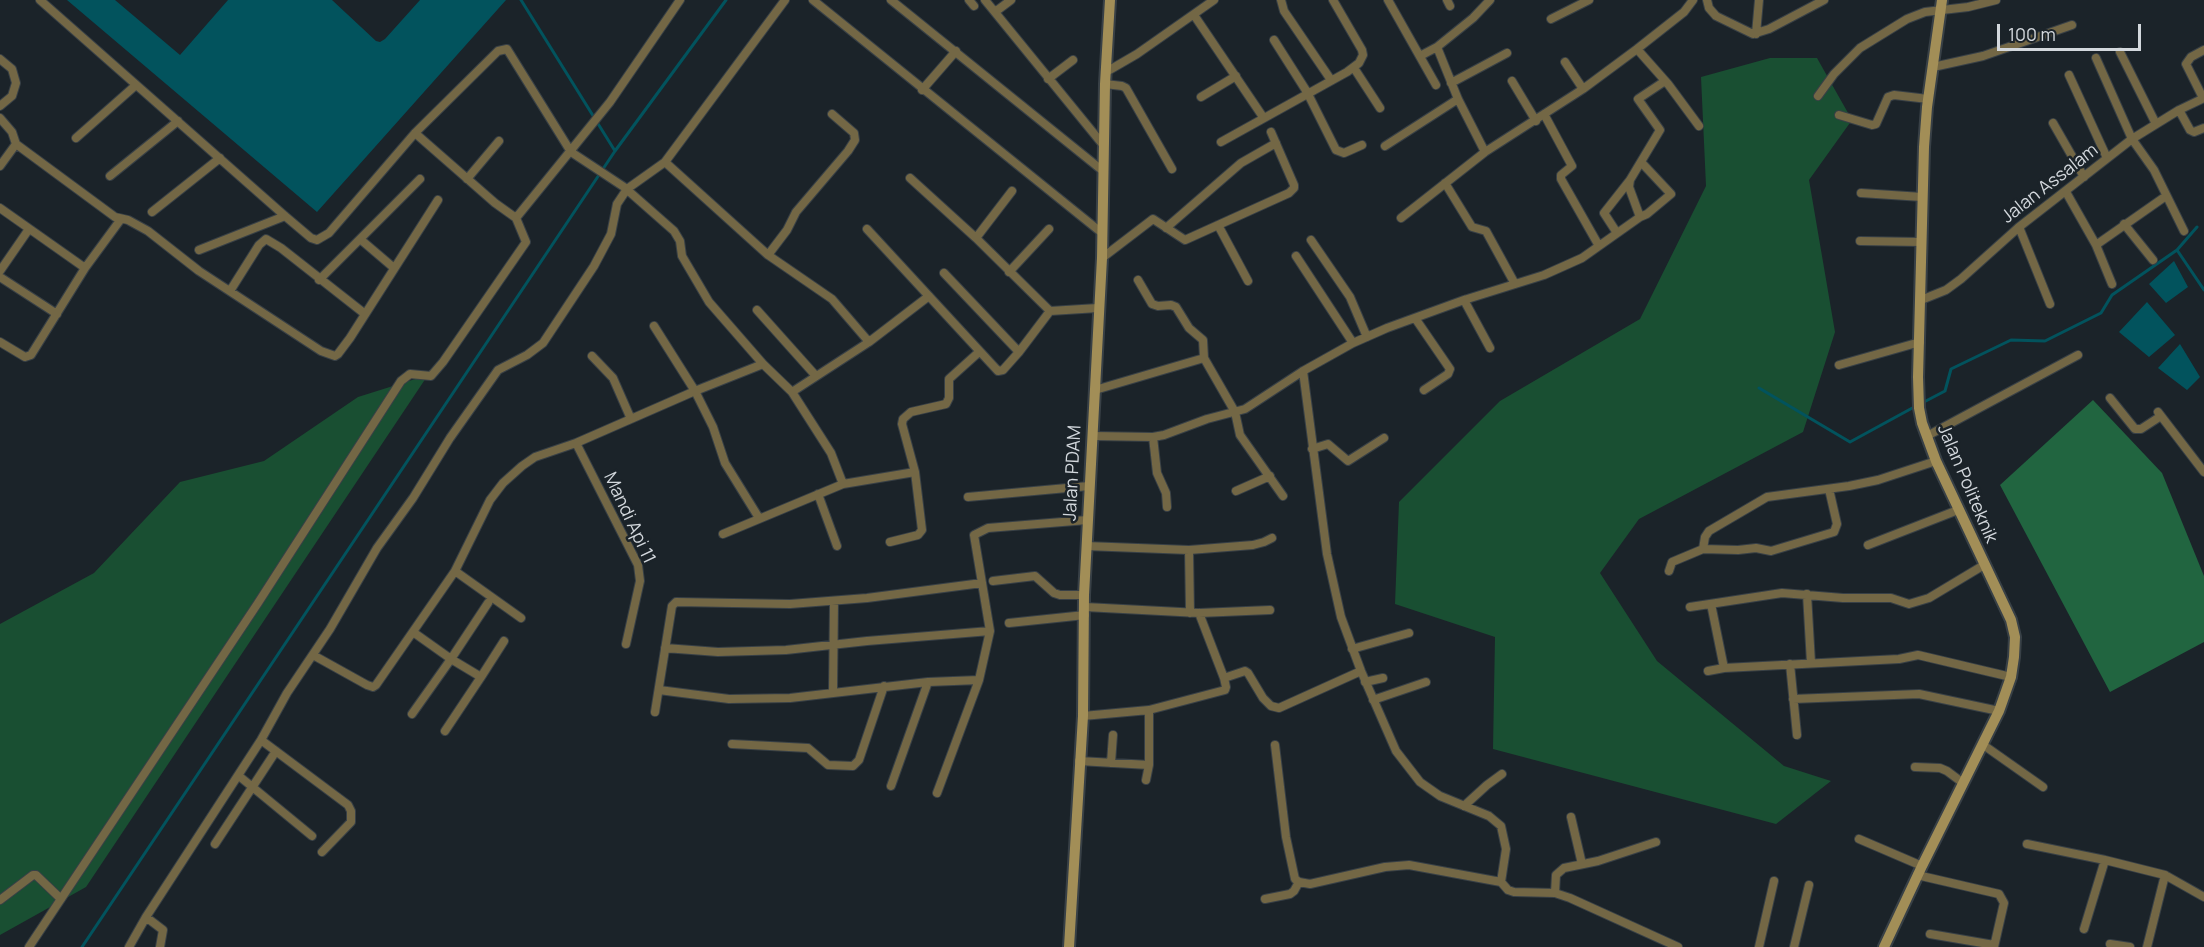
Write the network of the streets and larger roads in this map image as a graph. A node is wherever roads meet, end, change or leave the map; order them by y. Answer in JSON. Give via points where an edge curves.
{"nodes":[{"id":1,"x":40,"y":0,"type":"edge"},
{"id":2,"x":680,"y":0,"type":"edge"},
{"id":3,"x":785,"y":0,"type":"edge"},
{"id":4,"x":813,"y":0,"type":"edge"},
{"id":5,"x":891,"y":0,"type":"edge"},
{"id":6,"x":985,"y":0,"type":"edge"},
{"id":7,"x":1011,"y":0,"type":"edge"},
{"id":8,"x":1110,"y":0,"type":"edge"},
{"id":9,"x":1214,"y":0,"type":"edge"},
{"id":10,"x":1281,"y":0,"type":"edge"},
{"id":11,"x":1333,"y":0,"type":"edge"},
{"id":12,"x":1388,"y":0,"type":"edge"},
{"id":13,"x":1490,"y":0,"type":"edge"},
{"id":14,"x":1588,"y":0,"type":"edge"},
{"id":15,"x":1693,"y":0,"type":"edge"},
{"id":16,"x":1707,"y":0,"type":"edge"},
{"id":17,"x":1759,"y":0,"type":"edge"},
{"id":18,"x":1824,"y":0,"type":"edge"},
{"id":19,"x":1996,"y":0,"type":"edge"},
{"id":20,"x":1968,"y":3,"type":"edge"},
{"id":21,"x":1202,"y":4,"type":"edge"},
{"id":22,"x":1809,"y":4,"type":"edge"},
{"id":23,"x":1942,"y":5,"type":"edge"},
{"id":24,"x":995,"y":12,"type":"junction"},
{"id":25,"x":1194,"y":15,"type":"junction"},
{"id":26,"x":1551,"y":20,"type":"dead end"},
{"id":27,"x":2072,"y":25,"type":"dead end"},
{"id":28,"x":1756,"y":34,"type":"junction"},
{"id":29,"x":1274,"y":40,"type":"dead end"},
{"id":30,"x":1437,"y":47,"type":"junction"},
{"id":31,"x":1637,"y":48,"type":"junction"},
{"id":32,"x":2204,"y":50,"type":"edge"},
{"id":33,"x":956,"y":51,"type":"junction"},
{"id":34,"x":2120,"y":52,"type":"dead end"},
{"id":35,"x":1507,"y":53,"type":"dead end"},
{"id":36,"x":1420,"y":56,"type":"junction"},
{"id":37,"x":2096,"y":58,"type":"dead end"},
{"id":38,"x":0,"y":59,"type":"edge"},
{"id":39,"x":1073,"y":60,"type":"dead end"},
{"id":40,"x":1565,"y":62,"type":"dead end"},
{"id":41,"x":1933,"y":67,"type":"junction"},
{"id":42,"x":1354,"y":68,"type":"junction"},
{"id":43,"x":1106,"y":72,"type":"junction"},
{"id":44,"x":2069,"y":75,"type":"dead end"},
{"id":45,"x":1236,"y":76,"type":"junction"},
{"id":46,"x":1048,"y":79,"type":"junction"},
{"id":47,"x":1331,"y":80,"type":"junction"},
{"id":48,"x":1512,"y":81,"type":"dead end"},
{"id":49,"x":1665,"y":81,"type":"junction"},
{"id":50,"x":1451,"y":83,"type":"junction"},
{"id":51,"x":1106,"y":84,"type":"junction"},
{"id":52,"x":136,"y":85,"type":"junction"},
{"id":53,"x":1436,"y":85,"type":"dead end"},
{"id":54,"x":1583,"y":89,"type":"junction"},
{"id":55,"x":922,"y":90,"type":"junction"},
{"id":56,"x":1307,"y":92,"type":"junction"},
{"id":57,"x":1818,"y":96,"type":"dead end"},
{"id":58,"x":1201,"y":97,"type":"dead end"},
{"id":59,"x":2204,"y":98,"type":"edge"},
{"id":60,"x":1458,"y":99,"type":"junction"},
{"id":61,"x":1928,"y":99,"type":"junction"},
{"id":62,"x":0,"y":106,"type":"edge"},
{"id":63,"x":1380,"y":108,"type":"dead end"},
{"id":64,"x":2179,"y":110,"type":"junction"},
{"id":65,"x":832,"y":114,"type":"dead end"},
{"id":66,"x":1544,"y":114,"type":"junction"},
{"id":67,"x":1839,"y":115,"type":"dead end"},
{"id":68,"x":1263,"y":117,"type":"junction"},
{"id":69,"x":0,"y":118,"type":"edge"},
{"id":70,"x":178,"y":121,"type":"junction"},
{"id":71,"x":1536,"y":121,"type":"junction"},
{"id":72,"x":2053,"y":123,"type":"dead end"},
{"id":73,"x":2156,"y":124,"type":"junction"},
{"id":74,"x":1699,"y":126,"type":"dead end"},
{"id":75,"x":2204,"y":128,"type":"edge"},
{"id":76,"x":1271,"y":132,"type":"dead end"},
{"id":77,"x":416,"y":133,"type":"junction"},
{"id":78,"x":76,"y":138,"type":"dead end"},
{"id":79,"x":2132,"y":139,"type":"junction"},
{"id":80,"x":498,"y":141,"type":"dead end"},
{"id":81,"x":1221,"y":141,"type":"dead end"},
{"id":82,"x":1276,"y":143,"type":"junction"},
{"id":83,"x":16,"y":144,"type":"junction"},
{"id":84,"x":1362,"y":145,"type":"dead end"},
{"id":85,"x":1104,"y":146,"type":"junction"},
{"id":86,"x":1386,"y":146,"type":"dead end"},
{"id":87,"x":1485,"y":152,"type":"junction"},
{"id":88,"x":575,"y":153,"type":"junction"},
{"id":89,"x":220,"y":158,"type":"junction"},
{"id":90,"x":2107,"y":158,"type":"junction"},
{"id":91,"x":665,"y":162,"type":"junction"},
{"id":92,"x":1641,"y":162,"type":"junction"},
{"id":93,"x":0,"y":166,"type":"edge"},
{"id":94,"x":1172,"y":169,"type":"dead end"},
{"id":95,"x":1103,"y":171,"type":"junction"},
{"id":96,"x":110,"y":176,"type":"dead end"},
{"id":97,"x":2084,"y":177,"type":"junction"},
{"id":98,"x":420,"y":178,"type":"dead end"},
{"id":99,"x":910,"y":178,"type":"dead end"},
{"id":100,"x":467,"y":179,"type":"junction"},
{"id":101,"x":1630,"y":180,"type":"junction"},
{"id":102,"x":1444,"y":183,"type":"junction"},
{"id":103,"x":626,"y":188,"type":"junction"},
{"id":104,"x":1012,"y":191,"type":"dead end"},
{"id":105,"x":2066,"y":192,"type":"junction"},
{"id":106,"x":1861,"y":193,"type":"dead end"},
{"id":107,"x":2166,"y":196,"type":"junction"},
{"id":108,"x":1922,"y":197,"type":"junction"},
{"id":109,"x":438,"y":200,"type":"dead end"},
{"id":110,"x":0,"y":208,"type":"edge"},
{"id":111,"x":152,"y":212,"type":"dead end"},
{"id":112,"x":285,"y":216,"type":"junction"},
{"id":113,"x":516,"y":218,"type":"junction"},
{"id":114,"x":1401,"y":218,"type":"dead end"},
{"id":115,"x":1640,"y":218,"type":"junction"},
{"id":116,"x":121,"y":219,"type":"junction"},
{"id":117,"x":2124,"y":224,"type":"junction"},
{"id":118,"x":1218,"y":225,"type":"junction"},
{"id":119,"x":2019,"y":227,"type":"junction"},
{"id":120,"x":1166,"y":228,"type":"junction"},
{"id":121,"x":29,"y":229,"type":"junction"},
{"id":122,"x":867,"y":229,"type":"dead end"},
{"id":123,"x":1049,"y":229,"type":"dead end"},
{"id":124,"x":2184,"y":231,"type":"dead end"},
{"id":125,"x":1102,"y":233,"type":"junction"},
{"id":126,"x":1617,"y":233,"type":"junction"},
{"id":127,"x":360,"y":238,"type":"junction"},
{"id":128,"x":976,"y":238,"type":"junction"},
{"id":129,"x":1311,"y":240,"type":"dead end"},
{"id":130,"x":1860,"y":241,"type":"dead end"},
{"id":131,"x":1922,"y":242,"type":"junction"},
{"id":132,"x":2096,"y":244,"type":"junction"},
{"id":133,"x":1599,"y":246,"type":"junction"},
{"id":134,"x":199,"y":250,"type":"dead end"},
{"id":135,"x":768,"y":255,"type":"junction"},
{"id":136,"x":1296,"y":256,"type":"dead end"},
{"id":137,"x":1102,"y":258,"type":"junction"},
{"id":138,"x":2153,"y":260,"type":"dead end"},
{"id":139,"x":85,"y":268,"type":"junction"},
{"id":140,"x":394,"y":268,"type":"junction"},
{"id":141,"x":0,"y":272,"type":"edge"},
{"id":142,"x":1009,"y":272,"type":"junction"},
{"id":143,"x":944,"y":273,"type":"dead end"},
{"id":144,"x":0,"y":277,"type":"edge"},
{"id":145,"x":319,"y":280,"type":"junction"},
{"id":146,"x":1138,"y":280,"type":"dead end"},
{"id":147,"x":1248,"y":281,"type":"dead end"},
{"id":148,"x":1515,"y":284,"type":"junction"},
{"id":149,"x":2112,"y":284,"type":"dead end"},
{"id":150,"x":230,"y":291,"type":"junction"},
{"id":151,"x":929,"y":296,"type":"junction"},
{"id":152,"x":1464,"y":300,"type":"junction"},
{"id":153,"x":1921,"y":300,"type":"junction"},
{"id":154,"x":2050,"y":304,"type":"dead end"},
{"id":155,"x":1098,"y":308,"type":"junction"},
{"id":156,"x":757,"y":310,"type":"dead end"},
{"id":157,"x":1050,"y":311,"type":"junction"},
{"id":158,"x":365,"y":314,"type":"junction"},
{"id":159,"x":57,"y":315,"type":"junction"},
{"id":160,"x":1415,"y":318,"type":"junction"},
{"id":161,"x":654,"y":326,"type":"dead end"},
{"id":162,"x":1367,"y":337,"type":"junction"},
{"id":163,"x":0,"y":342,"type":"edge"},
{"id":164,"x":869,"y":342,"type":"junction"},
{"id":165,"x":1920,"y":342,"type":"junction"},
{"id":166,"x":1353,"y":343,"type":"junction"},
{"id":167,"x":1490,"y":348,"type":"dead end"},
{"id":168,"x":979,"y":352,"type":"junction"},
{"id":169,"x":1019,"y":352,"type":"junction"},
{"id":170,"x":2078,"y":355,"type":"dead end"},
{"id":171,"x":592,"y":356,"type":"dead end"},
{"id":172,"x":1204,"y":358,"type":"junction"},
{"id":173,"x":763,"y":364,"type":"junction"},
{"id":174,"x":1839,"y":365,"type":"dead end"},
{"id":175,"x":1303,"y":371,"type":"junction"},
{"id":176,"x":816,"y":376,"type":"junction"},
{"id":177,"x":695,"y":390,"type":"junction"},
{"id":178,"x":1095,"y":390,"type":"junction"},
{"id":179,"x":1424,"y":390,"type":"dead end"},
{"id":180,"x":792,"y":392,"type":"junction"},
{"id":181,"x":2110,"y":398,"type":"dead end"},
{"id":182,"x":1235,"y":412,"type":"junction"},
{"id":183,"x":631,"y":419,"type":"junction"},
{"id":184,"x":1092,"y":436,"type":"junction"},
{"id":185,"x":1927,"y":436,"type":"junction"},
{"id":186,"x":1154,"y":437,"type":"junction"},
{"id":187,"x":1384,"y":438,"type":"dead end"},
{"id":188,"x":576,"y":443,"type":"junction"},
{"id":189,"x":1312,"y":449,"type":"junction"},
{"id":190,"x":1936,"y":460,"type":"junction"},
{"id":191,"x":915,"y":472,"type":"junction"},
{"id":192,"x":2204,"y":472,"type":"edge"},
{"id":193,"x":1270,"y":476,"type":"junction"},
{"id":194,"x":843,"y":484,"type":"junction"},
{"id":195,"x":1089,"y":486,"type":"junction"},
{"id":196,"x":1829,"y":489,"type":"junction"},
{"id":197,"x":1236,"y":491,"type":"dead end"},
{"id":198,"x":818,"y":494,"type":"junction"},
{"id":199,"x":1283,"y":496,"type":"dead end"},
{"id":200,"x":968,"y":497,"type":"dead end"},
{"id":201,"x":1167,"y":507,"type":"dead end"},
{"id":202,"x":1958,"y":510,"type":"junction"},
{"id":203,"x":759,"y":518,"type":"junction"},
{"id":204,"x":1087,"y":520,"type":"junction"},
{"id":205,"x":723,"y":534,"type":"dead end"},
{"id":206,"x":1272,"y":538,"type":"dead end"},
{"id":207,"x":890,"y":542,"type":"dead end"},
{"id":208,"x":1868,"y":544,"type":"dead end"},
{"id":209,"x":837,"y":546,"type":"dead end"},
{"id":210,"x":1086,"y":546,"type":"junction"},
{"id":211,"x":1703,"y":549,"type":"junction"},
{"id":212,"x":1189,"y":550,"type":"junction"},
{"id":213,"x":1984,"y":565,"type":"junction"},
{"id":214,"x":1669,"y":570,"type":"dead end"},
{"id":215,"x":455,"y":571,"type":"junction"},
{"id":216,"x":993,"y":581,"type":"dead end"},
{"id":217,"x":982,"y":583,"type":"junction"},
{"id":218,"x":1806,"y":594,"type":"junction"},
{"id":219,"x":1084,"y":595,"type":"junction"},
{"id":220,"x":834,"y":601,"type":"junction"},
{"id":221,"x":488,"y":603,"type":"dead end"},
{"id":222,"x":1711,"y":604,"type":"junction"},
{"id":223,"x":1690,"y":607,"type":"dead end"},
{"id":224,"x":1270,"y":610,"type":"dead end"},
{"id":225,"x":1085,"y":611,"type":"junction"},
{"id":226,"x":1190,"y":613,"type":"junction"},
{"id":227,"x":1199,"y":613,"type":"junction"},
{"id":228,"x":521,"y":618,"type":"dead end"},
{"id":229,"x":1009,"y":623,"type":"dead end"},
{"id":230,"x":990,"y":631,"type":"junction"},
{"id":231,"x":413,"y":632,"type":"junction"},
{"id":232,"x":1409,"y":633,"type":"dead end"},
{"id":233,"x":504,"y":641,"type":"dead end"},
{"id":234,"x":626,"y":644,"type":"dead end"},
{"id":235,"x":834,"y":644,"type":"junction"},
{"id":236,"x":665,"y":648,"type":"junction"},
{"id":237,"x":1352,"y":649,"type":"junction"},
{"id":238,"x":311,"y":658,"type":"junction"},
{"id":239,"x":451,"y":659,"type":"junction"},
{"id":240,"x":1811,"y":663,"type":"junction"},
{"id":241,"x":1790,"y":664,"type":"junction"},
{"id":242,"x":1724,"y":668,"type":"junction"},
{"id":243,"x":1361,"y":670,"type":"junction"},
{"id":244,"x":1708,"y":671,"type":"dead end"},
{"id":245,"x":481,"y":677,"type":"junction"},
{"id":246,"x":2011,"y":677,"type":"junction"},
{"id":247,"x":1224,"y":678,"type":"junction"},
{"id":248,"x":1383,"y":678,"type":"dead end"},
{"id":249,"x":979,"y":680,"type":"junction"},
{"id":250,"x":928,"y":682,"type":"junction"},
{"id":251,"x":1365,"y":682,"type":"junction"},
{"id":252,"x":1426,"y":682,"type":"dead end"},
{"id":253,"x":884,"y":686,"type":"junction"},
{"id":254,"x":658,"y":690,"type":"junction"},
{"id":255,"x":832,"y":692,"type":"junction"},
{"id":256,"x":1794,"y":699,"type":"junction"},
{"id":257,"x":1373,"y":700,"type":"junction"},
{"id":258,"x":1149,"y":710,"type":"junction"},
{"id":259,"x":2000,"y":711,"type":"junction"},
{"id":260,"x":655,"y":712,"type":"dead end"},
{"id":261,"x":412,"y":714,"type":"dead end"},
{"id":262,"x":1083,"y":716,"type":"junction"},
{"id":263,"x":445,"y":731,"type":"dead end"},
{"id":264,"x":1113,"y":735,"type":"dead end"},
{"id":265,"x":1797,"y":735,"type":"dead end"},
{"id":266,"x":261,"y":741,"type":"junction"},
{"id":267,"x":732,"y":744,"type":"dead end"},
{"id":268,"x":1275,"y":744,"type":"dead end"},
{"id":269,"x":1982,"y":744,"type":"junction"},
{"id":270,"x":276,"y":751,"type":"junction"},
{"id":271,"x":1079,"y":761,"type":"junction"},
{"id":272,"x":1111,"y":763,"type":"junction"},
{"id":273,"x":1149,"y":765,"type":"junction"},
{"id":274,"x":1915,"y":767,"type":"dead end"},
{"id":275,"x":1502,"y":774,"type":"dead end"},
{"id":276,"x":239,"y":776,"type":"junction"},
{"id":277,"x":1146,"y":780,"type":"dead end"},
{"id":278,"x":1963,"y":783,"type":"junction"},
{"id":279,"x":891,"y":786,"type":"dead end"},
{"id":280,"x":250,"y":787,"type":"junction"},
{"id":281,"x":2043,"y":787,"type":"dead end"},
{"id":282,"x":937,"y":793,"type":"dead end"},
{"id":283,"x":1464,"y":806,"type":"junction"},
{"id":284,"x":1571,"y":817,"type":"dead end"},
{"id":285,"x":312,"y":836,"type":"dead end"},
{"id":286,"x":1859,"y":839,"type":"dead end"},
{"id":287,"x":1656,"y":842,"type":"dead end"},
{"id":288,"x":215,"y":844,"type":"dead end"},
{"id":289,"x":2027,"y":844,"type":"dead end"},
{"id":290,"x":322,"y":852,"type":"dead end"},
{"id":291,"x":2105,"y":860,"type":"junction"},
{"id":292,"x":1582,"y":864,"type":"junction"},
{"id":293,"x":1919,"y":871,"type":"junction"},
{"id":294,"x":2165,"y":875,"type":"junction"},
{"id":295,"x":1774,"y":881,"type":"dead end"},
{"id":296,"x":1299,"y":882,"type":"junction"},
{"id":297,"x":1501,"y":882,"type":"junction"},
{"id":298,"x":1809,"y":885,"type":"dead end"},
{"id":299,"x":1555,"y":893,"type":"junction"},
{"id":300,"x":2204,"y":897,"type":"edge"},
{"id":301,"x":61,"y":899,"type":"junction"},
{"id":302,"x":1265,"y":899,"type":"dead end"},
{"id":303,"x":0,"y":900,"type":"edge"},
{"id":304,"x":146,"y":917,"type":"junction"},
{"id":305,"x":2085,"y":929,"type":"dead end"},
{"id":306,"x":1930,"y":934,"type":"dead end"},
{"id":307,"x":1069,"y":942,"type":"edge"},
{"id":308,"x":2110,"y":944,"type":"dead end"},
{"id":309,"x":1994,"y":946,"type":"edge"},
{"id":310,"x":29,"y":947,"type":"edge"},
{"id":311,"x":129,"y":947,"type":"edge"},
{"id":312,"x":160,"y":947,"type":"edge"},
{"id":313,"x":1678,"y":947,"type":"edge"},
{"id":314,"x":1759,"y":947,"type":"edge"},
{"id":315,"x":1794,"y":947,"type":"edge"},
{"id":316,"x":1884,"y":947,"type":"edge"},
{"id":317,"x":2130,"y":947,"type":"edge"},
{"id":318,"x":2147,"y":947,"type":"edge"}],
"edges":[{"from":1,"to":52,"type":"street"},
{"from":2,"to":88,"type":"street"},
{"from":3,"to":91,"type":"street"},
{"from":4,"to":55,"type":"street"},
{"from":5,"to":33,"type":"street"},
{"from":6,"to":24,"type":"street"},
{"from":7,"to":24,"type":"street"},
{"from":8,"to":43,"type":"street","name":"Jalan PDAM"},
{"from":9,"to":21,"type":"street"},
{"from":10,"to":47,"type":"street","via":[[1284,11]]},
{"from":11,"to":42,"type":"street","via":[[1362,50]]},
{"from":12,"to":36,"type":"street"},
{"from":13,"to":30,"type":"street"},
{"from":14,"to":26,"type":"street"},
{"from":15,"to":31,"type":"street","via":[[1684,12]]},
{"from":16,"to":28,"type":"street","via":[[1716,16]]},
{"from":17,"to":28,"type":"street"},
{"from":18,"to":22,"type":"street"},
{"from":19,"to":20,"type":"street"},
{"from":20,"to":23,"type":"street"},
{"from":21,"to":25,"type":"street"},
{"from":22,"to":28,"type":"street"},
{"from":23,"to":41,"type":"street","name":"Jalan Politeknik"},
{"from":23,"to":57,"type":"street","via":[[1876,36],[1844,63]]},
{"from":24,"to":46,"type":"street"},
{"from":25,"to":43,"type":"street"},
{"from":25,"to":45,"type":"street"},
{"from":27,"to":41,"type":"street","via":[[1983,56]]},
{"from":29,"to":56,"type":"street"},
{"from":30,"to":36,"type":"street"},
{"from":30,"to":50,"type":"street"},
{"from":31,"to":49,"type":"street"},
{"from":31,"to":54,"type":"street"},
{"from":32,"to":59,"type":"street","via":[[2186,64]]},
{"from":33,"to":55,"type":"street"},
{"from":33,"to":95,"type":"street"},
{"from":34,"to":73,"type":"street"},
{"from":35,"to":50,"type":"street"},
{"from":36,"to":53,"type":"street"},
{"from":37,"to":79,"type":"street"},
{"from":38,"to":62,"type":"street","via":[[12,69],[16,83],[12,96]]},
{"from":39,"to":46,"type":"street"},
{"from":40,"to":54,"type":"street"},
{"from":41,"to":61,"type":"street","name":"Jalan Politeknik"},
{"from":42,"to":47,"type":"street"},
{"from":42,"to":63,"type":"street"},
{"from":43,"to":51,"type":"street","name":"Jalan PDAM"},
{"from":44,"to":90,"type":"street"},
{"from":45,"to":58,"type":"street"},
{"from":45,"to":68,"type":"street"},
{"from":46,"to":85,"type":"street"},
{"from":47,"to":56,"type":"street"},
{"from":48,"to":71,"type":"street"},
{"from":49,"to":74,"type":"street"},
{"from":49,"to":92,"type":"street","via":[[1638,99],[1660,130]]},
{"from":50,"to":60,"type":"street"},
{"from":51,"to":85,"type":"street","name":"Jalan PDAM"},
{"from":51,"to":94,"type":"street","via":[[1126,88]]},
{"from":52,"to":70,"type":"street"},
{"from":52,"to":78,"type":"street"},
{"from":54,"to":66,"type":"street"},
{"from":55,"to":125,"type":"street"},
{"from":56,"to":68,"type":"street"},
{"from":56,"to":84,"type":"street","via":[[1338,152]]},
{"from":59,"to":64,"type":"street","name":"Jalan Assalam"},
{"from":60,"to":86,"type":"street"},
{"from":60,"to":87,"type":"street"},
{"from":61,"to":67,"type":"street","via":[[1894,95],[1888,98],[1872,125]]},
{"from":61,"to":108,"type":"street","name":"Jalan Politeknik"},
{"from":64,"to":73,"type":"street","name":"Jalan Assalam"},
{"from":64,"to":75,"type":"street","via":[[2190,130]]},
{"from":65,"to":135,"type":"street","via":[[854,133],[855,140],[796,212]]},
{"from":66,"to":71,"type":"street"},
{"from":66,"to":133,"type":"street","via":[[1572,166],[1561,179]]},
{"from":68,"to":81,"type":"street"},
{"from":69,"to":83,"type":"street"},
{"from":70,"to":89,"type":"street"},
{"from":70,"to":96,"type":"street"},
{"from":71,"to":87,"type":"street"},
{"from":72,"to":97,"type":"street"},
{"from":73,"to":79,"type":"street","name":"Jalan Assalam"},
{"from":76,"to":82,"type":"street"},
{"from":77,"to":88,"type":"street","via":[[498,51],[507,49]]},
{"from":77,"to":100,"type":"street"},
{"from":77,"to":112,"type":"street","via":[[323,237],[311,238]]},
{"from":79,"to":90,"type":"street","name":"Jalan Assalam"},
{"from":79,"to":107,"type":"street"},
{"from":80,"to":100,"type":"street"},
{"from":82,"to":118,"type":"street","via":[[1293,190]]},
{"from":82,"to":120,"type":"street","via":[[1241,163]]},
{"from":83,"to":93,"type":"street"},
{"from":83,"to":116,"type":"street"},
{"from":85,"to":95,"type":"street","name":"Jalan PDAM"},
{"from":87,"to":102,"type":"street"},
{"from":88,"to":103,"type":"street"},
{"from":88,"to":113,"type":"street"},
{"from":89,"to":111,"type":"street"},
{"from":89,"to":112,"type":"street"},
{"from":90,"to":97,"type":"street","name":"Jalan Assalam"},
{"from":91,"to":103,"type":"street"},
{"from":91,"to":135,"type":"street"},
{"from":92,"to":101,"type":"street"},
{"from":92,"to":115,"type":"street","via":[[1671,194]]},
{"from":95,"to":125,"type":"street","name":"Jalan PDAM"},
{"from":97,"to":105,"type":"street","name":"Jalan Assalam"},
{"from":98,"to":127,"type":"street"},
{"from":99,"to":128,"type":"street"},
{"from":100,"to":113,"type":"street"},
{"from":101,"to":115,"type":"street","via":[[1629,188]]},
{"from":101,"to":126,"type":"street","via":[[1604,213]]},
{"from":102,"to":114,"type":"street"},
{"from":102,"to":148,"type":"street","via":[[1472,227],[1486,231]]},
{"from":103,"to":173,"type":"street","via":[[674,231],[682,256],[709,302]]},
{"from":103,"to":238,"type":"street","via":[[614,209],[611,234],[581,288],[543,343],[498,370],[377,548]]},
{"from":104,"to":128,"type":"street"},
{"from":105,"to":119,"type":"street","name":"Jalan Assalam"},
{"from":105,"to":132,"type":"street"},
{"from":106,"to":108,"type":"street"},
{"from":107,"to":117,"type":"street"},
{"from":107,"to":124,"type":"street"},
{"from":108,"to":131,"type":"street","name":"Jalan Politeknik"},
{"from":109,"to":140,"type":"street"},
{"from":110,"to":121,"type":"street"},
{"from":112,"to":134,"type":"street"},
{"from":113,"to":301,"type":"street","via":[[526,242],[434,374],[411,374],[401,381]]},
{"from":115,"to":126,"type":"street"},
{"from":116,"to":139,"type":"street"},
{"from":116,"to":150,"type":"street","via":[[148,231]]},
{"from":117,"to":132,"type":"street"},
{"from":117,"to":138,"type":"street"},
{"from":118,"to":120,"type":"street","via":[[1185,240]]},
{"from":118,"to":147,"type":"street"},
{"from":119,"to":153,"type":"street","name":"Jalan Assalam","via":[[1961,279]]},
{"from":119,"to":154,"type":"street"},
{"from":120,"to":137,"type":"street","via":[[1151,220]]},
{"from":121,"to":139,"type":"street"},
{"from":121,"to":141,"type":"street"},
{"from":122,"to":151,"type":"street"},
{"from":123,"to":142,"type":"street"},
{"from":125,"to":137,"type":"street","name":"Jalan PDAM"},
{"from":126,"to":133,"type":"street"},
{"from":127,"to":140,"type":"street"},
{"from":127,"to":145,"type":"street"},
{"from":128,"to":142,"type":"street"},
{"from":129,"to":162,"type":"street","via":[[1350,297]]},
{"from":130,"to":131,"type":"street"},
{"from":131,"to":153,"type":"street","name":"Jalan Politeknik"},
{"from":132,"to":149,"type":"street"},
{"from":133,"to":148,"type":"street","via":[[1570,264]]},
{"from":135,"to":164,"type":"street","via":[[832,299]]},
{"from":136,"to":166,"type":"street"},
{"from":137,"to":155,"type":"street","name":"Jalan PDAM"},
{"from":139,"to":159,"type":"street"},
{"from":140,"to":158,"type":"street"},
{"from":142,"to":157,"type":"street"},
{"from":143,"to":169,"type":"street"},
{"from":144,"to":159,"type":"street"},
{"from":145,"to":150,"type":"street","via":[[266,239]]},
{"from":145,"to":158,"type":"street"},
{"from":146,"to":172,"type":"street","via":[[1152,304],[1176,307],[1189,328],[1203,340]]},
{"from":148,"to":152,"type":"street"},
{"from":150,"to":158,"type":"street","via":[[334,356]]},
{"from":151,"to":164,"type":"street"},
{"from":151,"to":168,"type":"street"},
{"from":152,"to":160,"type":"street"},
{"from":152,"to":167,"type":"street"},
{"from":153,"to":165,"type":"street","name":"Jalan Politeknik"},
{"from":155,"to":157,"type":"street"},
{"from":155,"to":178,"type":"street","name":"Jalan PDAM"},
{"from":156,"to":176,"type":"street"},
{"from":157,"to":169,"type":"street"},
{"from":159,"to":163,"type":"street","via":[[31,355],[25,357]]},
{"from":160,"to":162,"type":"street"},
{"from":160,"to":179,"type":"street","via":[[1450,369]]},
{"from":161,"to":177,"type":"street"},
{"from":162,"to":166,"type":"street"},
{"from":164,"to":176,"type":"street"},
{"from":165,"to":174,"type":"street"},
{"from":165,"to":185,"type":"street","name":"Jalan Politeknik","via":[[1919,405]]},
{"from":166,"to":175,"type":"street"},
{"from":168,"to":169,"type":"street","via":[[1000,371]]},
{"from":168,"to":191,"type":"street","via":[[949,379],[946,404],[911,412],[903,419]]},
{"from":170,"to":185,"type":"street"},
{"from":171,"to":183,"type":"street","via":[[613,378]]},
{"from":172,"to":178,"type":"street"},
{"from":172,"to":182,"type":"street"},
{"from":173,"to":177,"type":"street"},
{"from":173,"to":180,"type":"street"},
{"from":175,"to":182,"type":"street","via":[[1253,405]]},
{"from":175,"to":189,"type":"street"},
{"from":176,"to":180,"type":"street"},
{"from":177,"to":183,"type":"street"},
{"from":177,"to":203,"type":"street","via":[[725,463]]},
{"from":178,"to":184,"type":"street","name":"Jalan PDAM"},
{"from":180,"to":194,"type":"street","via":[[831,453]]},
{"from":181,"to":192,"type":"street","via":[[2135,429],[2141,429],[2159,414]]},
{"from":182,"to":186,"type":"street"},
{"from":182,"to":193,"type":"street","via":[[1240,435]]},
{"from":183,"to":188,"type":"street"},
{"from":184,"to":186,"type":"street"},
{"from":184,"to":195,"type":"street","name":"Jalan PDAM"},
{"from":185,"to":190,"type":"street","name":"Jalan Politeknik"},
{"from":186,"to":201,"type":"street","via":[[1157,472]]},
{"from":187,"to":189,"type":"street","via":[[1348,461],[1328,444]]},
{"from":188,"to":215,"type":"street","via":[[536,457],[502,483]]},
{"from":188,"to":234,"type":"street","name":"Mandi Api 11","via":[[638,565],[640,581]]},
{"from":189,"to":237,"type":"street","via":[[1332,581]]},
{"from":190,"to":196,"type":"street","via":[[1878,480]]},
{"from":190,"to":202,"type":"street","name":"Jalan Politeknik"},
{"from":191,"to":194,"type":"street"},
{"from":191,"to":207,"type":"street","via":[[922,530],[918,535]]},
{"from":193,"to":197,"type":"street"},
{"from":193,"to":199,"type":"street"},
{"from":194,"to":198,"type":"street"},
{"from":195,"to":200,"type":"street"},
{"from":195,"to":204,"type":"street","name":"Jalan PDAM"},
{"from":196,"to":211,"type":"street","via":[[1767,497],[1709,531]]},
{"from":196,"to":211,"type":"street","via":[[1837,524],[1834,532],[1770,551]]},
{"from":198,"to":203,"type":"street"},
{"from":198,"to":209,"type":"street"},
{"from":202,"to":208,"type":"street"},
{"from":202,"to":213,"type":"street","name":"Jalan Politeknik"},
{"from":203,"to":205,"type":"street"},
{"from":204,"to":210,"type":"street","name":"Jalan PDAM"},
{"from":204,"to":217,"type":"street","via":[[977,531],[974,535]]},
{"from":206,"to":212,"type":"street","via":[[1253,545]]},
{"from":210,"to":212,"type":"street"},
{"from":210,"to":219,"type":"street","name":"Jalan PDAM"},
{"from":211,"to":214,"type":"street","via":[[1678,558]]},
{"from":212,"to":226,"type":"street"},
{"from":213,"to":218,"type":"street","via":[[1929,598],[1910,604],[1891,598]]},
{"from":213,"to":246,"type":"street","name":"Jalan Politeknik","via":[[2014,628]]},
{"from":215,"to":228,"type":"street"},
{"from":215,"to":231,"type":"street"},
{"from":216,"to":219,"type":"street","via":[[1036,576],[1054,593]]},
{"from":217,"to":220,"type":"street"},
{"from":217,"to":230,"type":"street"},
{"from":218,"to":222,"type":"street","via":[[1771,594]]},
{"from":218,"to":240,"type":"street"},
{"from":219,"to":225,"type":"street","name":"Jalan PDAM"},
{"from":220,"to":235,"type":"street"},
{"from":220,"to":236,"type":"street","via":[[676,602]]},
{"from":221,"to":239,"type":"street"},
{"from":222,"to":223,"type":"street"},
{"from":222,"to":242,"type":"street"},
{"from":224,"to":227,"type":"street"},
{"from":225,"to":226,"type":"street"},
{"from":225,"to":229,"type":"street"},
{"from":225,"to":262,"type":"street","name":"Jalan PDAM"},
{"from":226,"to":227,"type":"street"},
{"from":227,"to":247,"type":"street"},
{"from":230,"to":235,"type":"street"},
{"from":230,"to":249,"type":"street"},
{"from":231,"to":238,"type":"street","via":[[373,687]]},
{"from":231,"to":239,"type":"street"},
{"from":232,"to":237,"type":"street"},
{"from":233,"to":245,"type":"street"},
{"from":235,"to":236,"type":"street","via":[[718,652]]},
{"from":235,"to":255,"type":"street"},
{"from":236,"to":254,"type":"street"},
{"from":237,"to":243,"type":"street"},
{"from":238,"to":266,"type":"street"},
{"from":239,"to":245,"type":"street"},
{"from":239,"to":261,"type":"street"},
{"from":240,"to":241,"type":"street"},
{"from":240,"to":246,"type":"street","via":[[1921,656]]},
{"from":241,"to":242,"type":"street"},
{"from":241,"to":256,"type":"street"},
{"from":242,"to":244,"type":"street"},
{"from":243,"to":247,"type":"street","via":[[1279,708],[1263,698],[1245,671]]},
{"from":243,"to":251,"type":"street"},
{"from":245,"to":263,"type":"street"},
{"from":246,"to":259,"type":"street","name":"Jalan Politeknik"},
{"from":247,"to":258,"type":"street","via":[[1225,690]]},
{"from":248,"to":251,"type":"street"},
{"from":249,"to":250,"type":"street"},
{"from":249,"to":282,"type":"street"},
{"from":250,"to":253,"type":"street"},
{"from":250,"to":279,"type":"street"},
{"from":251,"to":257,"type":"street"},
{"from":252,"to":257,"type":"street"},
{"from":253,"to":255,"type":"street"},
{"from":253,"to":267,"type":"street","via":[[859,760],[853,766],[828,765],[808,748]]},
{"from":254,"to":255,"type":"street","via":[[729,699],[790,698]]},
{"from":254,"to":260,"type":"street"},
{"from":256,"to":259,"type":"street","via":[[1919,694]]},
{"from":256,"to":265,"type":"street"},
{"from":257,"to":283,"type":"street","via":[[1396,751],[1420,782]]},
{"from":258,"to":262,"type":"street"},
{"from":258,"to":273,"type":"street"},
{"from":259,"to":269,"type":"street","name":"Jalan Politeknik"},
{"from":262,"to":271,"type":"street","name":"Jalan PDAM"},
{"from":264,"to":272,"type":"street"},
{"from":266,"to":270,"type":"street"},
{"from":266,"to":276,"type":"street"},
{"from":268,"to":296,"type":"street","via":[[1286,837],[1295,879]]},
{"from":269,"to":278,"type":"street","name":"Jalan Politeknik"},
{"from":269,"to":281,"type":"street"},
{"from":270,"to":280,"type":"street"},
{"from":270,"to":290,"type":"street","via":[[351,811],[351,822]]},
{"from":271,"to":272,"type":"street"},
{"from":271,"to":307,"type":"street","name":"Jalan PDAM"},
{"from":272,"to":273,"type":"street"},
{"from":273,"to":277,"type":"street"},
{"from":274,"to":278,"type":"street","via":[[1940,768]]},
{"from":275,"to":283,"type":"street"},
{"from":276,"to":280,"type":"street"},
{"from":276,"to":304,"type":"street"},
{"from":278,"to":293,"type":"street","name":"Jalan Politeknik"},
{"from":280,"to":285,"type":"street"},
{"from":280,"to":288,"type":"street"},
{"from":283,"to":297,"type":"street","via":[[1489,816],[1501,826],[1506,849]]},
{"from":284,"to":292,"type":"street"},
{"from":286,"to":293,"type":"street"},
{"from":287,"to":292,"type":"street"},
{"from":289,"to":291,"type":"street"},
{"from":291,"to":294,"type":"street"},
{"from":291,"to":305,"type":"street"},
{"from":292,"to":299,"type":"street","via":[[1558,872]]},
{"from":293,"to":309,"type":"street","via":[[1999,894],[2004,903]]},
{"from":293,"to":316,"type":"street","name":"Jalan Politeknik"},
{"from":294,"to":300,"type":"street"},
{"from":294,"to":318,"type":"street"},
{"from":295,"to":314,"type":"street"},
{"from":296,"to":297,"type":"street","via":[[1310,884],[1409,865]]},
{"from":296,"to":302,"type":"street","via":[[1290,894]]},
{"from":297,"to":299,"type":"street","via":[[1514,892]]},
{"from":298,"to":315,"type":"street"},
{"from":299,"to":313,"type":"street"},
{"from":301,"to":303,"type":"street","via":[[33,875]]},
{"from":301,"to":310,"type":"street"},
{"from":304,"to":311,"type":"street"},
{"from":304,"to":312,"type":"street","via":[[163,930]]},
{"from":306,"to":309,"type":"street"},
{"from":308,"to":317,"type":"street"}]}
